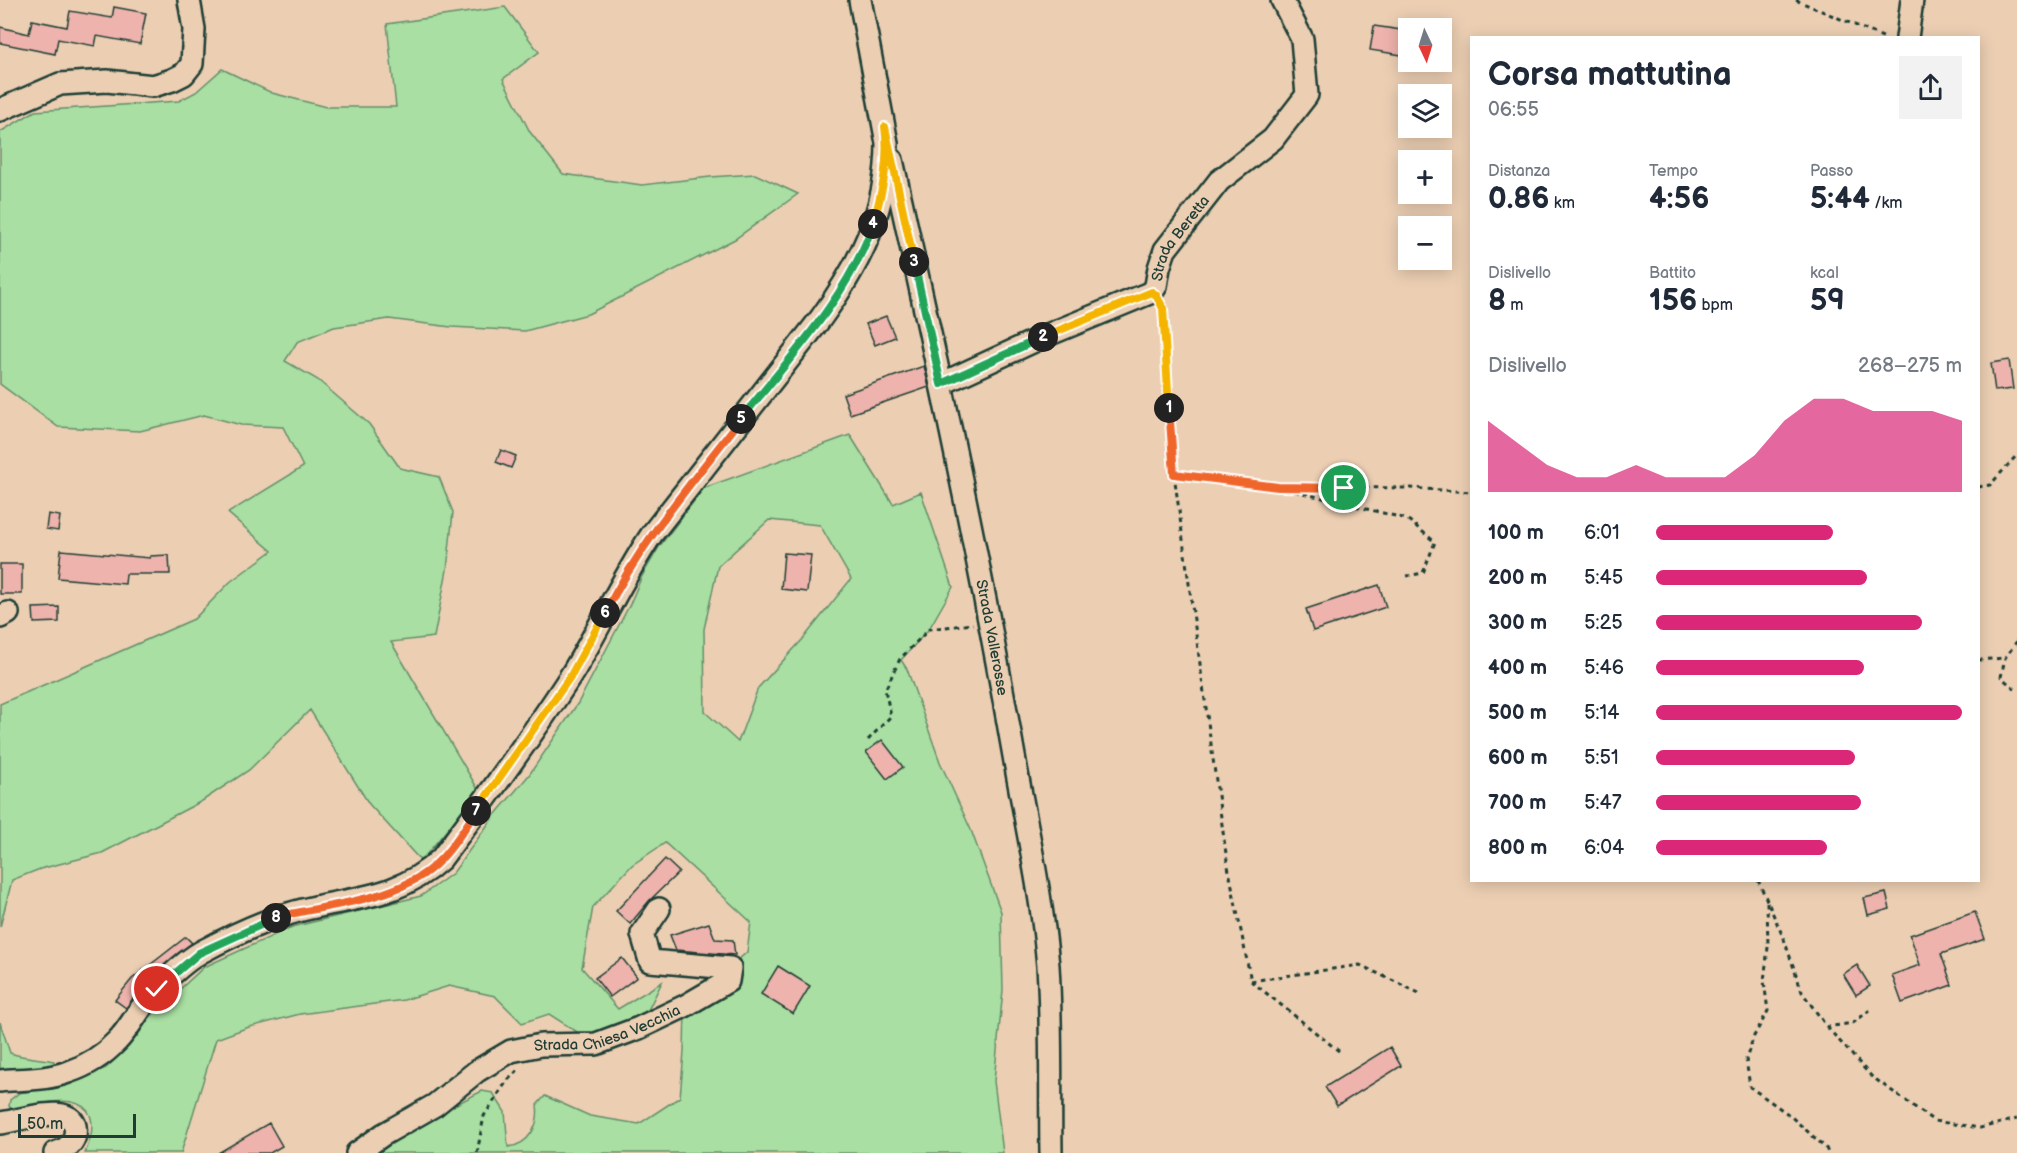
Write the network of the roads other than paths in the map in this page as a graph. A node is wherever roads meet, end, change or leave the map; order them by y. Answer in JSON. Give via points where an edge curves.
{"nodes":[{"id":1,"x":189,"y":0,"type":"edge"},
{"id":2,"x":860,"y":0,"type":"edge"},
{"id":3,"x":1282,"y":0,"type":"edge"},
{"id":4,"x":1912,"y":0,"type":"edge"},
{"id":5,"x":1907,"y":36,"type":"edge"},
{"id":6,"x":0,"y":110,"type":"edge"},
{"id":7,"x":885,"y":127,"type":"junction"},
{"id":8,"x":941,"y":384,"type":"junction"},
{"id":9,"x":659,"y":909,"type":"dead end"},
{"id":10,"x":0,"y":1081,"type":"edge"},
{"id":11,"x":0,"y":1123,"type":"edge"},
{"id":12,"x":55,"y":1153,"type":"edge"},
{"id":13,"x":357,"y":1153,"type":"edge"},
{"id":14,"x":1051,"y":1153,"type":"edge"}],
"edges":[{"from":1,"to":6,"type":"street","via":[[194,29],[192,64],[184,74],[153,86],[107,81],[60,84]]},
{"from":2,"to":7,"type":"street"},
{"from":3,"to":8,"type":"street","name":"Strada Beretta","via":[[1302,39],[1306,95],[1273,139],[1218,181],[1165,250],[1152,292]]},
{"from":4,"to":5,"type":"street"},
{"from":7,"to":8,"type":"street","name":"Strada Vallerosse"},
{"from":7,"to":10,"type":"street","via":[[887,160],[873,226],[842,288],[651,534],[570,677],[441,859],[398,888],[285,915],[199,953],[157,989],[118,1041],[96,1058],[66,1073]]},
{"from":8,"to":14,"type":"street","name":"Strada Vallerosse","via":[[1034,861],[1047,965]]},
{"from":9,"to":13,"type":"street","name":"Strada Chiesa Vecchia","via":[[642,934],[650,961],[730,968],[728,981],[685,1006],[596,1044],[542,1045],[511,1051],[477,1071],[435,1105]]},
{"from":11,"to":12,"type":"street","via":[[55,1114],[70,1116],[75,1124],[74,1140]]}]}
